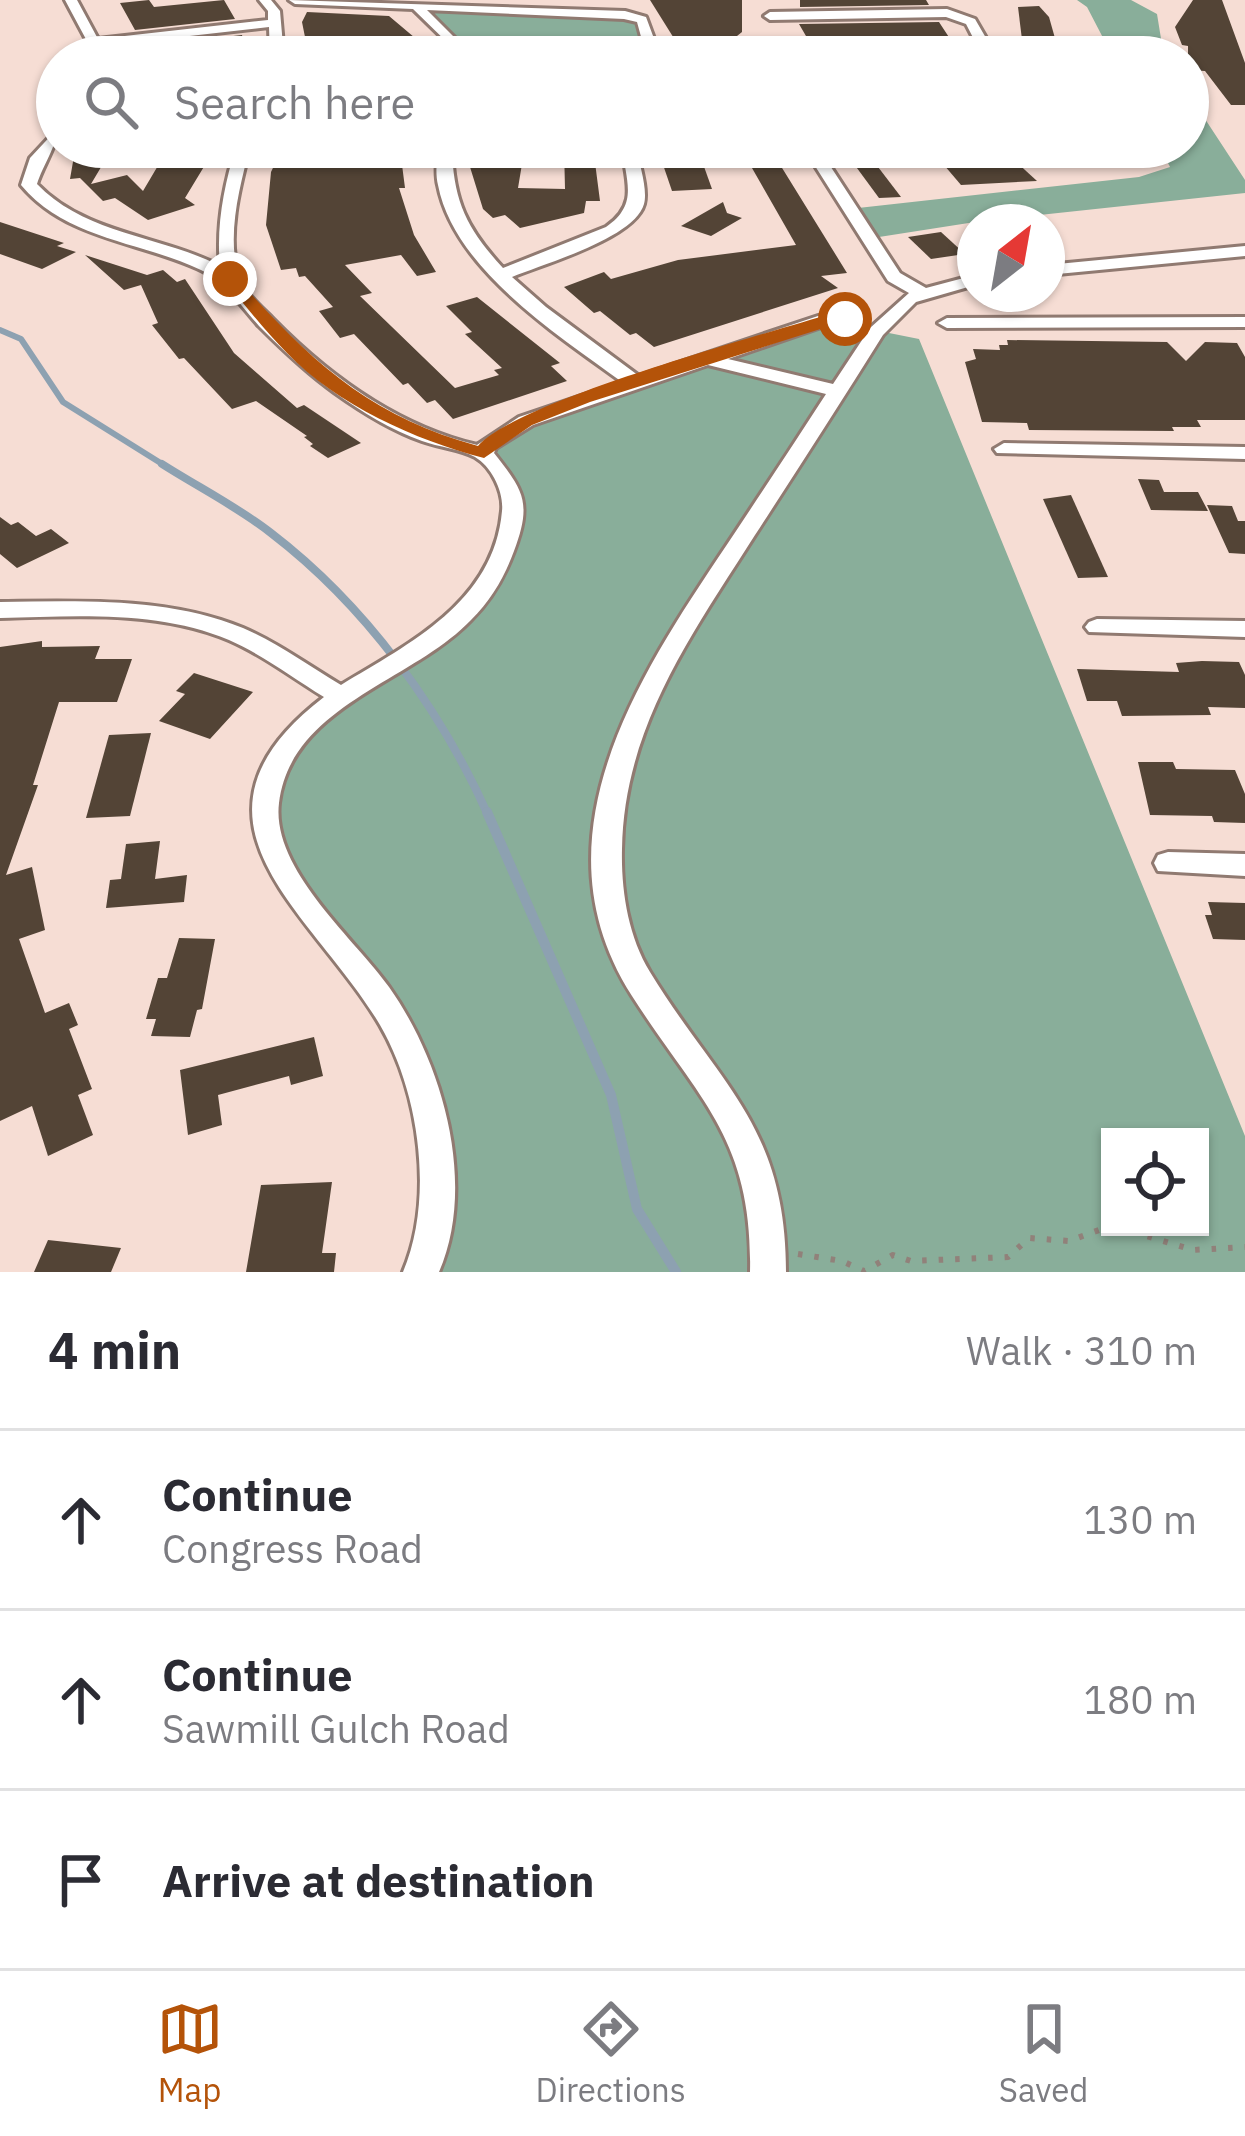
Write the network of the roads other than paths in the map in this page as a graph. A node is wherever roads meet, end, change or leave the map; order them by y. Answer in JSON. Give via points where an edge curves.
{"nodes":[{"id":1,"x":71,"y":0,"type":"edge"},
{"id":2,"x":265,"y":0,"type":"edge"},
{"id":3,"x":295,"y":0,"type":"edge"},
{"id":4,"x":772,"y":0,"type":"edge"},
{"id":5,"x":417,"y":6,"type":"junction"},
{"id":6,"x":770,"y":16,"type":"junction"},
{"id":7,"x":275,"y":23,"type":"junction"},
{"id":8,"x":88,"y":36,"type":"edge"},
{"id":9,"x":188,"y":36,"type":"edge"},
{"id":10,"x":276,"y":36,"type":"edge"},
{"id":11,"x":444,"y":36,"type":"edge"},
{"id":12,"x":647,"y":36,"type":"edge"},
{"id":13,"x":771,"y":36,"type":"edge"},
{"id":14,"x":978,"y":36,"type":"edge"},
{"id":15,"x":36,"y":164,"type":"edge"},
{"id":16,"x":236,"y":168,"type":"edge"},
{"id":17,"x":444,"y":168,"type":"edge"},
{"id":18,"x":632,"y":168,"type":"edge"},
{"id":19,"x":823,"y":168,"type":"edge"},
{"id":20,"x":230,"y":239,"type":"junction"},
{"id":21,"x":1245,"y":251,"type":"edge"},
{"id":22,"x":178,"y":252,"type":"junction"},
{"id":23,"x":1065,"y":268,"type":"edge"},
{"id":24,"x":501,"y":275,"type":"junction"},
{"id":25,"x":230,"y":279,"type":"junction"},
{"id":26,"x":957,"y":284,"type":"edge"},
{"id":27,"x":922,"y":293,"type":"junction"},
{"id":28,"x":824,"y":320,"type":"road end"},
{"id":29,"x":1245,"y":322,"type":"edge"},
{"id":30,"x":946,"y":323,"type":"dead end"},
{"id":31,"x":706,"y":360,"type":"junction"},
{"id":32,"x":634,"y":382,"type":"junction"},
{"id":33,"x":838,"y":391,"type":"junction"},
{"id":34,"x":1004,"y":449,"type":"dead end"},
{"id":35,"x":484,"y":453,"type":"junction"},
{"id":36,"x":1245,"y":453,"type":"edge"},
{"id":37,"x":0,"y":590,"type":"edge"},
{"id":38,"x":43,"y":609,"type":"junction"},
{"id":39,"x":0,"y":610,"type":"edge"},
{"id":40,"x":1097,"y":628,"type":"dead end"},
{"id":41,"x":1245,"y":629,"type":"edge"},
{"id":42,"x":339,"y":695,"type":"junction"},
{"id":43,"x":1168,"y":863,"type":"dead end"},
{"id":44,"x":1245,"y":865,"type":"edge"},
{"id":45,"x":769,"y":1261,"type":"edge"},
{"id":46,"x":422,"y":1272,"type":"edge"}],
"edges":[{"from":1,"to":8,"type":"street"},
{"from":2,"to":7,"type":"street"},
{"from":3,"to":5,"type":"street"},
{"from":4,"to":6,"type":"street"},
{"from":5,"to":11,"type":"street"},
{"from":5,"to":12,"type":"street","via":[[625,15],[642,20]]},
{"from":6,"to":13,"type":"street"},
{"from":6,"to":14,"type":"street","via":[[947,14],[970,22]]},
{"from":7,"to":9,"type":"street"},
{"from":7,"to":10,"type":"street"},
{"from":15,"to":22,"type":"street","via":[[29,185],[40,201]]},
{"from":16,"to":20,"type":"street"},
{"from":17,"to":24,"type":"street","via":[[454,218]]},
{"from":18,"to":24,"type":"street","via":[[638,202],[628,219]]},
{"from":19,"to":27,"type":"street","via":[[894,278]]},
{"from":20,"to":22,"type":"street","via":[[210,251]]},
{"from":20,"to":25,"type":"street"},
{"from":21,"to":23,"type":"street"},
{"from":22,"to":25,"type":"street"},
{"from":24,"to":32,"type":"street"},
{"from":25,"to":35,"type":"street","via":[[334,385],[433,439]]},
{"from":26,"to":27,"type":"street"},
{"from":27,"to":33,"type":"street","via":[[885,311]]},
{"from":28,"to":31,"type":"street"},
{"from":29,"to":30,"type":"street"},
{"from":31,"to":32,"type":"street"},
{"from":31,"to":33,"type":"street"},
{"from":32,"to":35,"type":"street","via":[[526,421]]},
{"from":33,"to":45,"type":"street","via":[[644,690],[607,809],[608,890],[629,959],[737,1118],[762,1183]]},
{"from":34,"to":36,"type":"street"},
{"from":35,"to":42,"type":"street","via":[[510,486],[512,517],[495,575],[467,615]]},
{"from":37,"to":38,"type":"street"},
{"from":38,"to":39,"type":"street"},
{"from":38,"to":42,"type":"street","via":[[207,624]]},
{"from":40,"to":41,"type":"street"},
{"from":42,"to":46,"type":"street","via":[[302,731],[272,779],[267,835],[292,885],[408,1049],[440,1199]]},
{"from":43,"to":44,"type":"street"}]}
